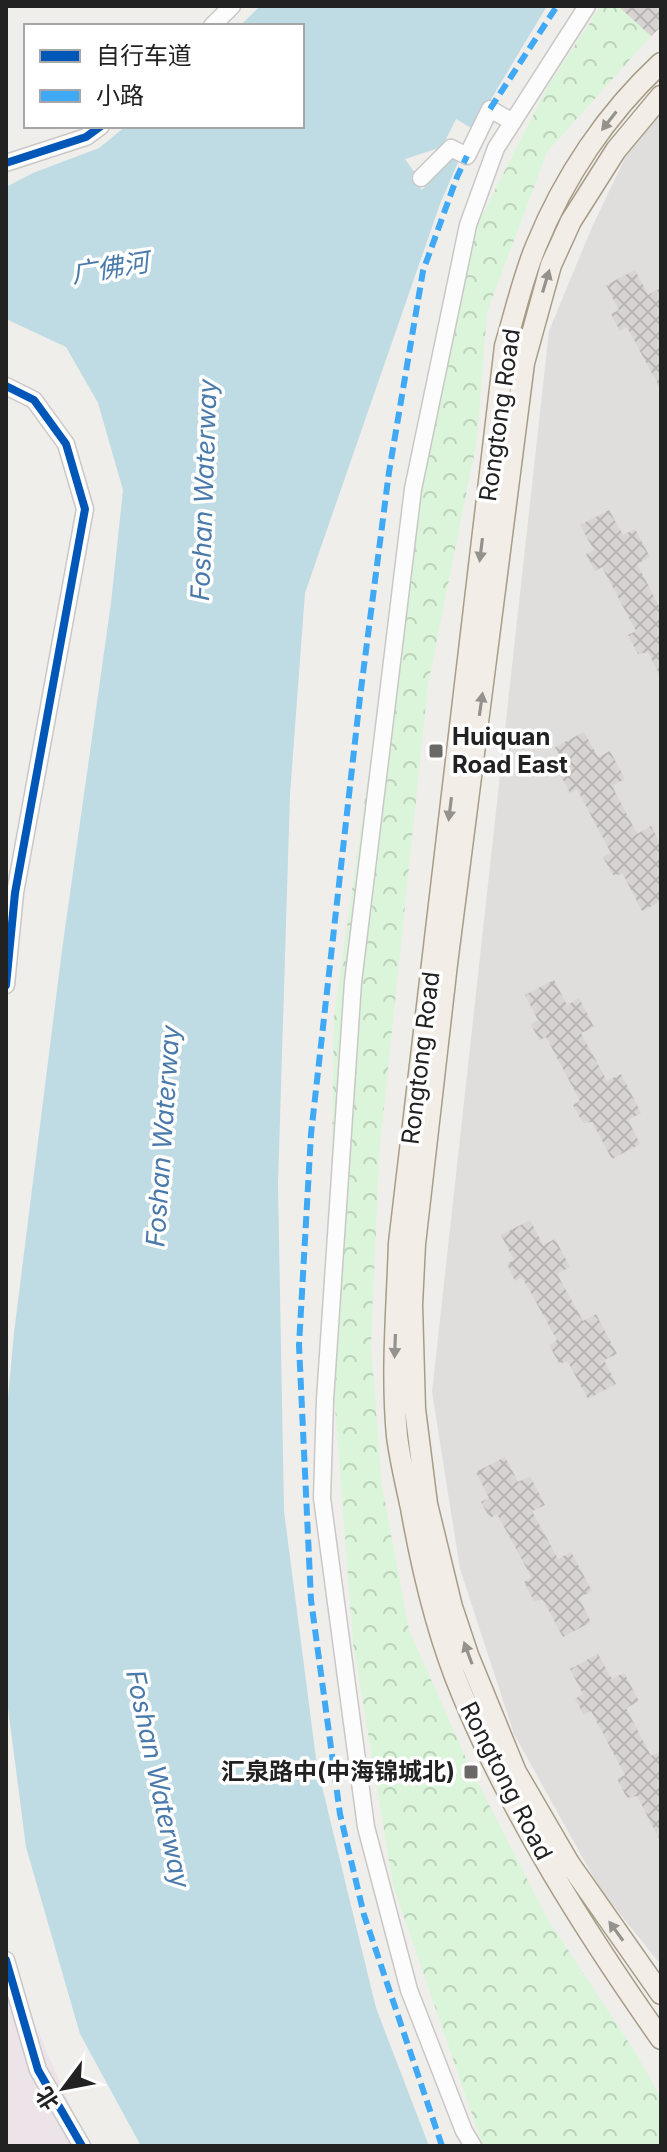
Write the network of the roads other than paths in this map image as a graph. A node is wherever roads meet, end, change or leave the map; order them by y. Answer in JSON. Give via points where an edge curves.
{"nodes":[{"id":1,"x":232,"y":6,"type":"edge"},
{"id":2,"x":587,"y":6,"type":"edge"},
{"id":3,"x":214,"y":24,"type":"edge"},
{"id":4,"x":661,"y":63,"type":"edge"},
{"id":5,"x":661,"y":96,"type":"edge"},
{"id":6,"x":513,"y":122,"type":"junction"},
{"id":7,"x":98,"y":128,"type":"edge"},
{"id":8,"x":6,"y":163,"type":"edge"},
{"id":9,"x":421,"y":178,"type":"dead end"},
{"id":10,"x":6,"y":386,"type":"edge"},
{"id":11,"x":15,"y":849,"type":"edge"},
{"id":12,"x":6,"y":985,"type":"edge"},
{"id":13,"x":6,"y":1960,"type":"edge"},
{"id":14,"x":661,"y":1994,"type":"edge"},
{"id":15,"x":661,"y":2039,"type":"edge"},
{"id":16,"x":82,"y":2146,"type":"edge"},
{"id":17,"x":473,"y":2146,"type":"edge"}],
"edges":[{"from":1,"to":3,"type":"street"},
{"from":2,"to":6,"type":"street"},
{"from":4,"to":15,"type":"main road","name":"Rongtong Road","one_way":true,"via":[[635,87],[579,159],[535,246],[505,346],[399,1243],[395,1361],[397,1437],[415,1529],[460,1692],[491,1761],[563,1891]]},
{"from":14,"to":5,"type":"main road","name":"Rongtong Road","one_way":true,"via":[[569,1863],[516,1772],[468,1655],[427,1504],[415,1409],[412,1317],[415,1244],[447,964],[524,363],[551,265],[571,221],[616,150]]},
{"from":6,"to":9,"type":"street","via":[[490,109],[467,156],[451,148]]},
{"from":6,"to":17,"type":"street","via":[[496,148],[468,225],[413,489],[353,982],[322,1498],[366,1827],[409,1990]]},
{"from":7,"to":8,"type":"street","via":[[86,137]]},
{"from":10,"to":11,"type":"street","via":[[34,400],[66,444],[85,509]]},
{"from":11,"to":12,"type":"street"},
{"from":13,"to":16,"type":"street","via":[[38,2070]]}]}
